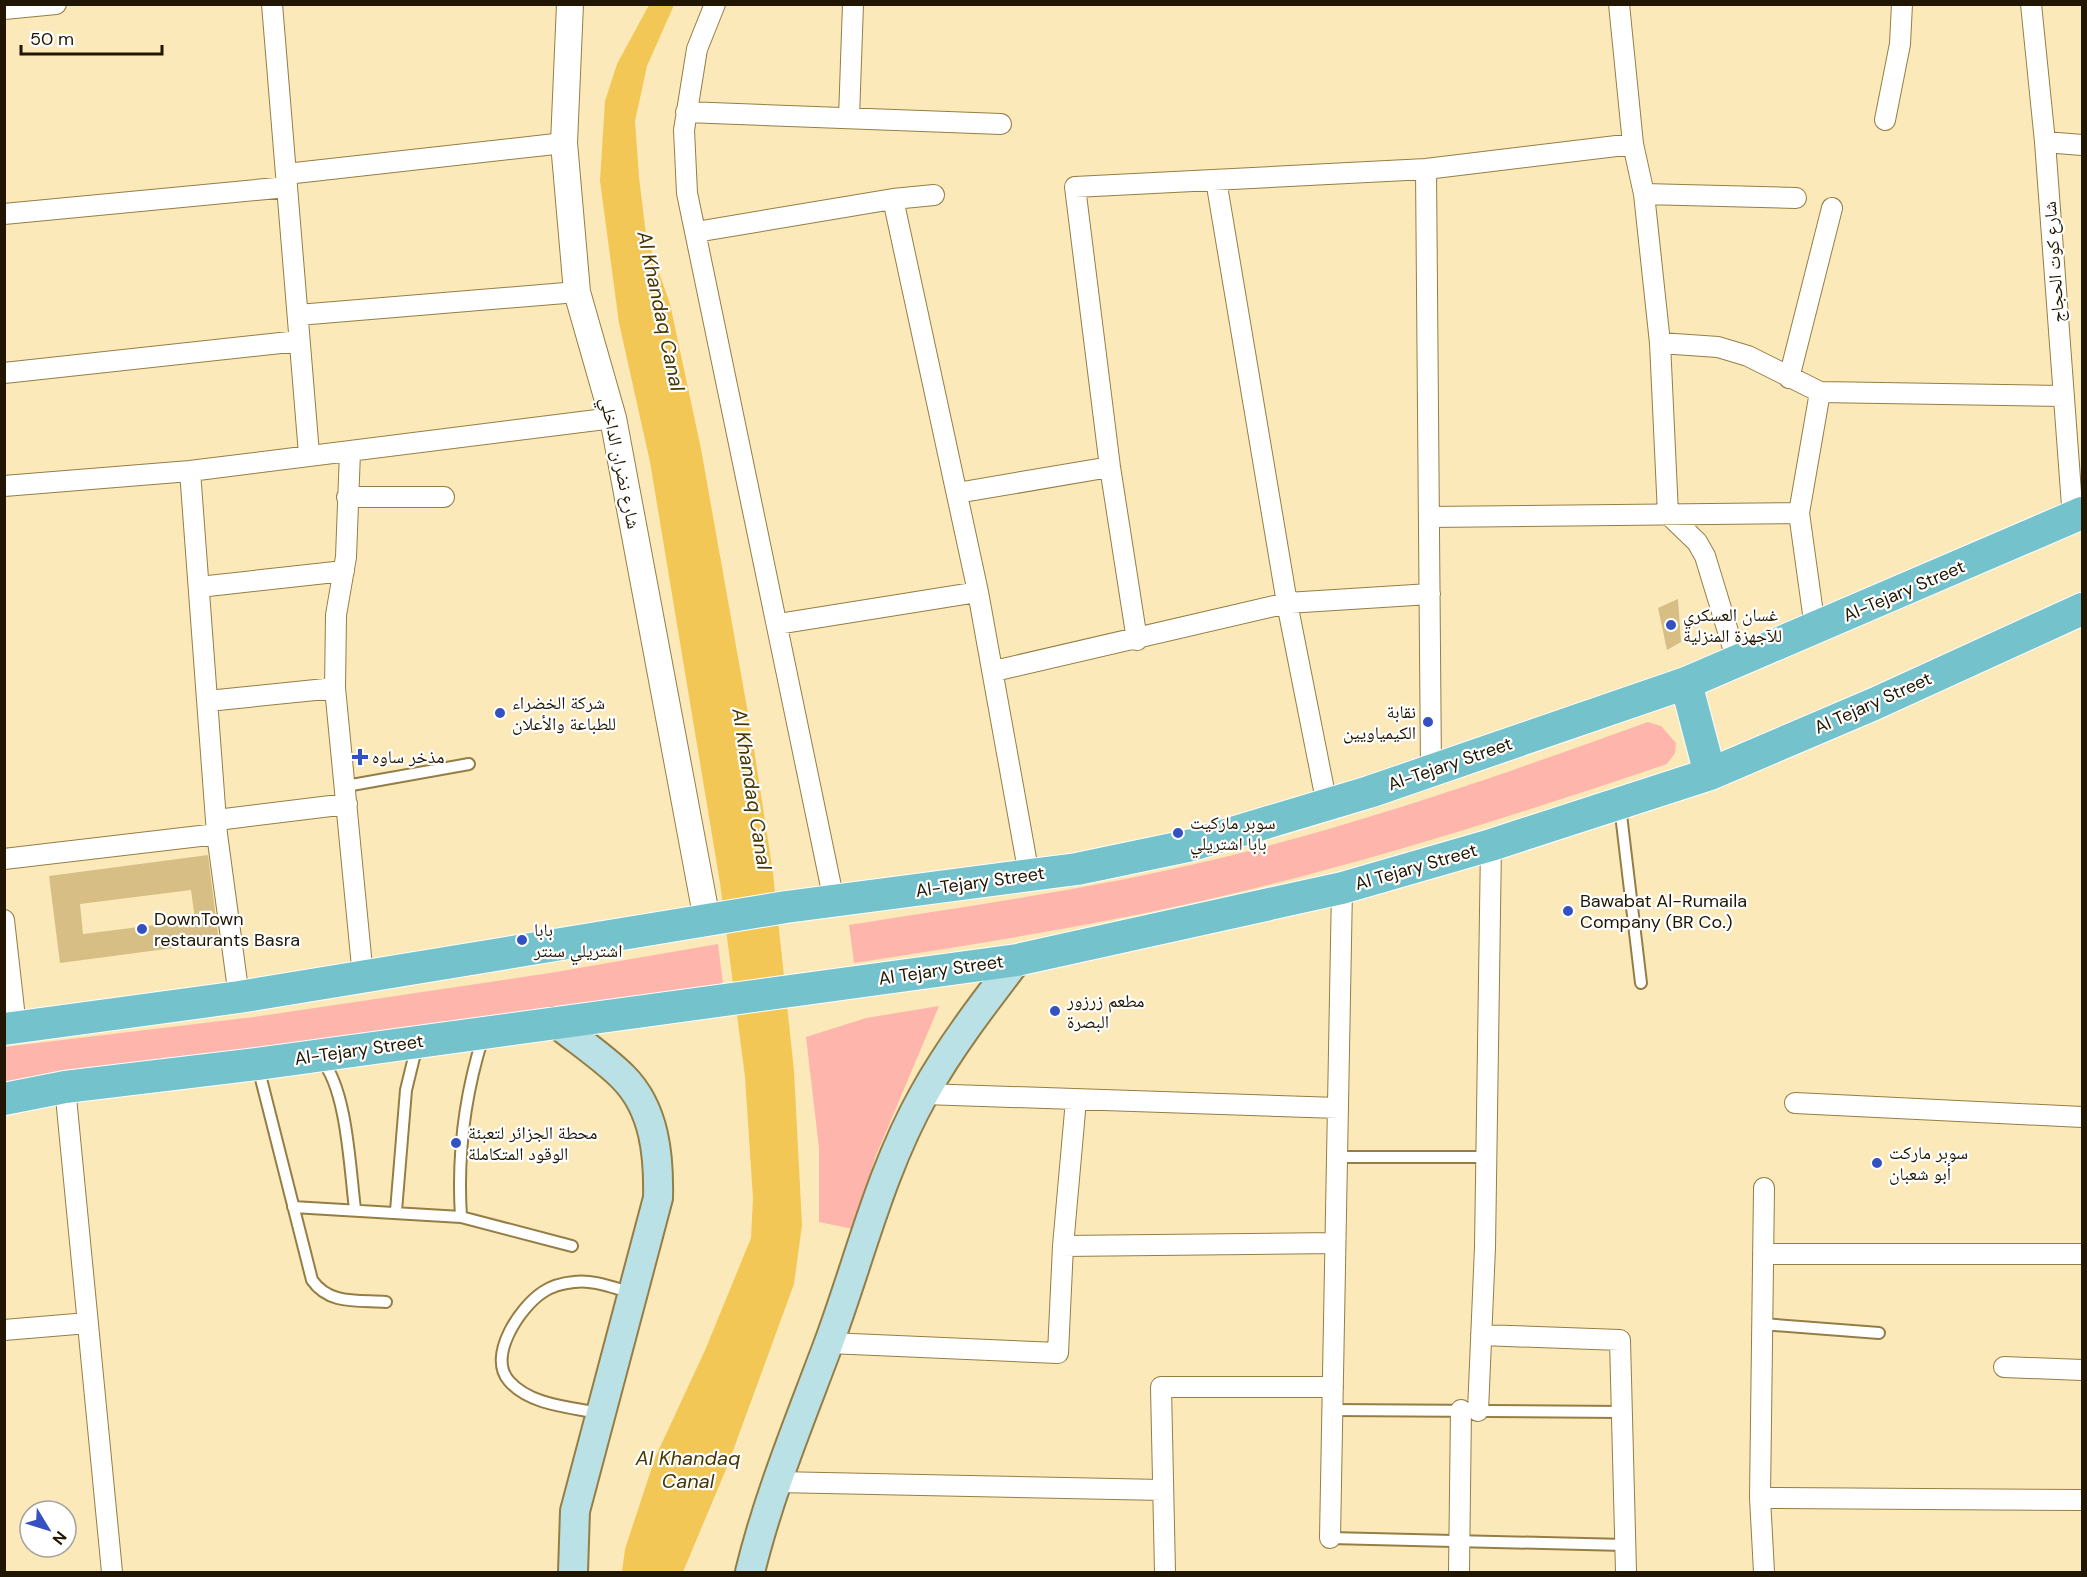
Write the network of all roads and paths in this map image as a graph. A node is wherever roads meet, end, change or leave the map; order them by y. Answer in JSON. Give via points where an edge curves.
{"nodes":[{"id":1,"x":56,"y":4,"type":"edge"},
{"id":2,"x":272,"y":4,"type":"edge"},
{"id":3,"x":570,"y":4,"type":"edge"},
{"id":4,"x":715,"y":4,"type":"edge"},
{"id":5,"x":853,"y":4,"type":"edge"},
{"id":6,"x":1619,"y":4,"type":"edge"},
{"id":7,"x":1902,"y":4,"type":"edge"},
{"id":8,"x":2031,"y":4,"type":"edge"},
{"id":9,"x":4,"y":9,"type":"edge"},
{"id":10,"x":686,"y":112,"type":"junction"},
{"id":11,"x":849,"y":118,"type":"junction"},
{"id":12,"x":1885,"y":120,"type":"dead end"},
{"id":13,"x":1001,"y":124,"type":"dead end"},
{"id":14,"x":2045,"y":142,"type":"junction"},
{"id":15,"x":564,"y":143,"type":"junction"},
{"id":16,"x":1633,"y":144,"type":"junction"},
{"id":17,"x":2082,"y":145,"type":"edge"},
{"id":18,"x":1426,"y":169,"type":"junction"},
{"id":19,"x":1216,"y":180,"type":"junction"},
{"id":20,"x":286,"y":181,"type":"junction"},
{"id":21,"x":1644,"y":194,"type":"junction"},
{"id":22,"x":934,"y":195,"type":"dead end"},
{"id":23,"x":1796,"y":198,"type":"dead end"},
{"id":24,"x":893,"y":199,"type":"junction"},
{"id":25,"x":1832,"y":208,"type":"dead end"},
{"id":26,"x":4,"y":214,"type":"edge"},
{"id":27,"x":696,"y":232,"type":"junction"},
{"id":28,"x":577,"y":292,"type":"junction"},
{"id":29,"x":298,"y":315,"type":"junction"},
{"id":30,"x":299,"y":341,"type":"junction"},
{"id":31,"x":1660,"y":343,"type":"junction"},
{"id":32,"x":4,"y":373,"type":"edge"},
{"id":33,"x":1789,"y":378,"type":"junction"},
{"id":34,"x":1820,"y":392,"type":"junction"},
{"id":35,"x":2064,"y":396,"type":"junction"},
{"id":36,"x":613,"y":418,"type":"junction"},
{"id":37,"x":350,"y":452,"type":"junction"},
{"id":38,"x":309,"y":454,"type":"junction"},
{"id":39,"x":1110,"y":467,"type":"junction"},
{"id":40,"x":190,"y":471,"type":"junction"},
{"id":41,"x":4,"y":486,"type":"edge"},
{"id":42,"x":957,"y":493,"type":"junction"},
{"id":43,"x":347,"y":497,"type":"junction"},
{"id":44,"x":444,"y":497,"type":"dead end"},
{"id":45,"x":1799,"y":513,"type":"junction"},
{"id":46,"x":1668,"y":514,"type":"junction"},
{"id":47,"x":2078,"y":516,"type":"edge"},
{"id":48,"x":1429,"y":517,"type":"junction"},
{"id":49,"x":344,"y":571,"type":"junction"},
{"id":50,"x":199,"y":587,"type":"junction"},
{"id":51,"x":978,"y":592,"type":"junction"},
{"id":52,"x":1430,"y":594,"type":"junction"},
{"id":53,"x":1287,"y":603,"type":"junction"},
{"id":54,"x":2082,"y":609,"type":"edge"},
{"id":55,"x":778,"y":624,"type":"junction"},
{"id":56,"x":1815,"y":628,"type":"junction"},
{"id":57,"x":1137,"y":640,"type":"junction"},
{"id":58,"x":1737,"y":661,"type":"junction"},
{"id":59,"x":994,"y":670,"type":"junction"},
{"id":60,"x":1686,"y":683,"type":"junction"},
{"id":61,"x":335,"y":688,"type":"junction"},
{"id":62,"x":208,"y":701,"type":"junction"},
{"id":63,"x":470,"y":764,"type":"dead end"},
{"id":64,"x":1431,"y":771,"type":"junction"},
{"id":65,"x":1710,"y":774,"type":"junction"},
{"id":66,"x":347,"y":795,"type":"junction"},
{"id":67,"x":1620,"y":803,"type":"junction"},
{"id":68,"x":1327,"y":805,"type":"junction"},
{"id":69,"x":217,"y":827,"type":"junction"},
{"id":70,"x":1491,"y":845,"type":"junction"},
{"id":71,"x":4,"y":859,"type":"edge"},
{"id":72,"x":1029,"y":875,"type":"junction"},
{"id":73,"x":1342,"y":888,"type":"junction"},
{"id":74,"x":834,"y":901,"type":"junction"},
{"id":75,"x":4,"y":920,"type":"edge"},
{"id":76,"x":707,"y":920,"type":"junction"},
{"id":77,"x":1017,"y":960,"type":"junction"},
{"id":78,"x":363,"y":977,"type":"junction"},
{"id":79,"x":1641,"y":983,"type":"dead end"},
{"id":80,"x":239,"y":997,"type":"junction"},
{"id":81,"x":714,"y":1003,"type":"joint"},
{"id":82,"x":555,"y":1023,"type":"junction"},
{"id":83,"x":10,"y":1028,"type":"edge"},
{"id":84,"x":484,"y":1032,"type":"junction"},
{"id":85,"x":418,"y":1042,"type":"junction"},
{"id":86,"x":317,"y":1056,"type":"junction"},
{"id":87,"x":257,"y":1064,"type":"junction"},
{"id":88,"x":65,"y":1087,"type":"junction"},
{"id":89,"x":924,"y":1094,"type":"junction"},
{"id":90,"x":4,"y":1099,"type":"edge"},
{"id":91,"x":1076,"y":1100,"type":"junction"},
{"id":92,"x":1795,"y":1103,"type":"dead end"},
{"id":93,"x":1338,"y":1108,"type":"junction"},
{"id":94,"x":2082,"y":1117,"type":"edge"},
{"id":95,"x":1337,"y":1157,"type":"junction"},
{"id":96,"x":1486,"y":1158,"type":"junction"},
{"id":97,"x":1764,"y":1188,"type":"dead end"},
{"id":98,"x":293,"y":1207,"type":"junction"},
{"id":99,"x":356,"y":1209,"type":"junction"},
{"id":100,"x":396,"y":1211,"type":"junction"},
{"id":101,"x":461,"y":1217,"type":"junction"},
{"id":102,"x":1335,"y":1243,"type":"junction"},
{"id":103,"x":572,"y":1246,"type":"dead end"},
{"id":104,"x":1063,"y":1246,"type":"junction"},
{"id":105,"x":1763,"y":1254,"type":"junction"},
{"id":106,"x":2082,"y":1254,"type":"edge"},
{"id":107,"x":632,"y":1293,"type":"junction"},
{"id":108,"x":386,"y":1302,"type":"dead end"},
{"id":109,"x":88,"y":1323,"type":"junction"},
{"id":110,"x":1762,"y":1323,"type":"junction"},
{"id":111,"x":4,"y":1330,"type":"edge"},
{"id":112,"x":1879,"y":1334,"type":"dead end"},
{"id":113,"x":1481,"y":1335,"type":"junction"},
{"id":114,"x":829,"y":1343,"type":"junction"},
{"id":115,"x":2004,"y":1367,"type":"dead end"},
{"id":116,"x":2082,"y":1370,"type":"edge"},
{"id":117,"x":1333,"y":1387,"type":"junction"},
{"id":118,"x":1332,"y":1410,"type":"junction"},
{"id":119,"x":1470,"y":1411,"type":"junction"},
{"id":120,"x":1622,"y":1412,"type":"junction"},
{"id":121,"x":601,"y":1413,"type":"junction"},
{"id":122,"x":776,"y":1482,"type":"junction"},
{"id":123,"x":1163,"y":1490,"type":"junction"},
{"id":124,"x":1760,"y":1498,"type":"junction"},
{"id":125,"x":2082,"y":1500,"type":"edge"},
{"id":126,"x":1330,"y":1538,"type":"joint"},
{"id":127,"x":1459,"y":1541,"type":"junction"},
{"id":128,"x":1625,"y":1545,"type":"junction"},
{"id":129,"x":112,"y":1572,"type":"edge"},
{"id":130,"x":573,"y":1572,"type":"edge"},
{"id":131,"x":750,"y":1572,"type":"edge"},
{"id":132,"x":1165,"y":1572,"type":"edge"},
{"id":133,"x":1459,"y":1572,"type":"edge"},
{"id":134,"x":1626,"y":1572,"type":"edge"},
{"id":135,"x":1764,"y":1572,"type":"edge"}],
"edges":[{"from":1,"to":9,"type":"street"},
{"from":2,"to":20,"type":"street"},
{"from":3,"to":15,"type":"street","name":"شارع نضران الداخلي"},
{"from":4,"to":10,"type":"street","via":[[697,49]]},
{"from":5,"to":11,"type":"street"},
{"from":6,"to":16,"type":"street"},
{"from":7,"to":12,"type":"street","via":[[1900,44]]},
{"from":8,"to":14,"type":"street","name":"شارع كوت الحجاج"},
{"from":10,"to":11,"type":"street"},
{"from":10,"to":27,"type":"street","via":[[687,193]]},
{"from":11,"to":13,"type":"street"},
{"from":14,"to":17,"type":"street"},
{"from":14,"to":35,"type":"street","name":"شارع كوت الحجاج"},
{"from":15,"to":20,"type":"street"},
{"from":15,"to":28,"type":"street","name":"شارع نضران الداخلي"},
{"from":16,"to":18,"type":"street"},
{"from":16,"to":21,"type":"street"},
{"from":18,"to":19,"type":"street"},
{"from":18,"to":48,"type":"street"},
{"from":19,"to":39,"type":"street","via":[[1075,187]]},
{"from":19,"to":53,"type":"street"},
{"from":20,"to":26,"type":"street"},
{"from":20,"to":29,"type":"street"},
{"from":21,"to":23,"type":"street"},
{"from":21,"to":31,"type":"street"},
{"from":22,"to":24,"type":"street"},
{"from":24,"to":27,"type":"street"},
{"from":24,"to":42,"type":"street"},
{"from":25,"to":33,"type":"street"},
{"from":27,"to":55,"type":"street"},
{"from":28,"to":29,"type":"street"},
{"from":28,"to":36,"type":"street","name":"شارع نضران الداخلي"},
{"from":29,"to":30,"type":"street"},
{"from":30,"to":32,"type":"street"},
{"from":30,"to":38,"type":"street"},
{"from":31,"to":33,"type":"street","via":[[1718,347],[1748,356]]},
{"from":31,"to":46,"type":"street"},
{"from":33,"to":34,"type":"street"},
{"from":34,"to":35,"type":"street"},
{"from":34,"to":45,"type":"street"},
{"from":35,"to":47,"type":"street","name":"شارع كوت الحجاج"},
{"from":36,"to":37,"type":"street"},
{"from":36,"to":76,"type":"street","name":"شارع نضران الداخلي"},
{"from":37,"to":38,"type":"street"},
{"from":37,"to":43,"type":"street"},
{"from":38,"to":40,"type":"street"},
{"from":39,"to":42,"type":"street"},
{"from":39,"to":57,"type":"street"},
{"from":40,"to":41,"type":"street"},
{"from":40,"to":50,"type":"street"},
{"from":42,"to":51,"type":"street"},
{"from":43,"to":44,"type":"street"},
{"from":43,"to":49,"type":"street"},
{"from":45,"to":46,"type":"street"},
{"from":45,"to":56,"type":"street"},
{"from":46,"to":48,"type":"street"},
{"from":46,"to":58,"type":"street","via":[[1697,542],[1705,556]]},
{"from":47,"to":56,"type":"main road","name":"Al-Tejary Street"},
{"from":48,"to":52,"type":"street"},
{"from":49,"to":50,"type":"street"},
{"from":49,"to":61,"type":"street","via":[[336,615]]},
{"from":50,"to":62,"type":"street"},
{"from":51,"to":55,"type":"street"},
{"from":51,"to":59,"type":"street"},
{"from":52,"to":53,"type":"street"},
{"from":52,"to":64,"type":"street"},
{"from":53,"to":57,"type":"street"},
{"from":53,"to":68,"type":"street"},
{"from":54,"to":65,"type":"main road","name":"Al Tejary Street"},
{"from":55,"to":74,"type":"street"},
{"from":56,"to":58,"type":"main road","name":"Al-Tejary Street"},
{"from":57,"to":59,"type":"street"},
{"from":58,"to":60,"type":"main road","name":"Al-Tejary Street"},
{"from":59,"to":72,"type":"street"},
{"from":60,"to":64,"type":"main road","name":"Al-Tejary Street"},
{"from":60,"to":65,"type":"main road"},
{"from":61,"to":62,"type":"street"},
{"from":61,"to":66,"type":"street"},
{"from":62,"to":69,"type":"street"},
{"from":63,"to":66,"type":"lane"},
{"from":64,"to":68,"type":"main road","name":"Al-Tejary Street"},
{"from":65,"to":67,"type":"main road","name":"Al Tejary Street"},
{"from":66,"to":69,"type":"street"},
{"from":66,"to":78,"type":"street"},
{"from":67,"to":70,"type":"main road","name":"Al Tejary Street"},
{"from":67,"to":79,"type":"lane"},
{"from":68,"to":72,"type":"main road","name":"Al-Tejary Street","via":[[1192,845]]},
{"from":69,"to":71,"type":"street"},
{"from":69,"to":80,"type":"street"},
{"from":70,"to":73,"type":"main road","name":"Al Tejary Street"},
{"from":70,"to":96,"type":"street"},
{"from":72,"to":74,"type":"main road","name":"Al-Tejary Street"},
{"from":73,"to":77,"type":"main road","name":"Al Tejary Street"},
{"from":73,"to":93,"type":"street"},
{"from":74,"to":76,"type":"main road","name":"Al-Tejary Street"},
{"from":75,"to":83,"type":"street"},
{"from":76,"to":78,"type":"main road"},
{"from":77,"to":81,"type":"main road","name":"Al Tejary Street"},
{"from":77,"to":89,"type":"main road","via":[[972,1019]]},
{"from":78,"to":80,"type":"main road"},
{"from":80,"to":83,"type":"main road"},
{"from":81,"to":82,"type":"main road","name":"Al-Tejary Street"},
{"from":82,"to":84,"type":"main road","name":"Al-Tejary Street"},
{"from":82,"to":107,"type":"main road","via":[[624,1077],[650,1123],[659,1160],[658,1198]]},
{"from":84,"to":85,"type":"main road","name":"Al-Tejary Street"},
{"from":84,"to":101,"type":"lane","via":[[464,1106],[459,1143]]},
{"from":85,"to":86,"type":"main road","name":"Al-Tejary Street"},
{"from":85,"to":100,"type":"lane","via":[[406,1090]]},
{"from":86,"to":87,"type":"main road","name":"Al-Tejary Street"},
{"from":86,"to":99,"type":"lane","via":[[337,1086]]},
{"from":87,"to":88,"type":"main road","name":"Al-Tejary Street"},
{"from":87,"to":98,"type":"lane"},
{"from":88,"to":90,"type":"main road","name":"Al-Tejary Street"},
{"from":88,"to":109,"type":"street"},
{"from":89,"to":91,"type":"street"},
{"from":89,"to":114,"type":"main road","via":[[896,1151]]},
{"from":91,"to":93,"type":"street"},
{"from":91,"to":104,"type":"street"},
{"from":92,"to":94,"type":"street"},
{"from":93,"to":95,"type":"street"},
{"from":95,"to":96,"type":"lane"},
{"from":95,"to":102,"type":"street"},
{"from":96,"to":113,"type":"street"},
{"from":97,"to":105,"type":"street"},
{"from":98,"to":99,"type":"lane"},
{"from":98,"to":108,"type":"lane","via":[[317,1287],[337,1299]]},
{"from":99,"to":100,"type":"lane"},
{"from":100,"to":101,"type":"lane"},
{"from":101,"to":103,"type":"lane"},
{"from":102,"to":104,"type":"street"},
{"from":102,"to":117,"type":"street"},
{"from":104,"to":114,"type":"street","via":[[1058,1353]]},
{"from":105,"to":106,"type":"street"},
{"from":105,"to":110,"type":"street"},
{"from":107,"to":121,"type":"main road"},
{"from":107,"to":121,"type":"lane","via":[[576,1281],[558,1285],[542,1293],[525,1312],[508,1335],[502,1353],[501,1369],[523,1392],[541,1401]]},
{"from":109,"to":111,"type":"street"},
{"from":109,"to":129,"type":"street"},
{"from":110,"to":112,"type":"lane"},
{"from":110,"to":124,"type":"street"},
{"from":113,"to":119,"type":"street"},
{"from":113,"to":120,"type":"street","via":[[1620,1340]]},
{"from":114,"to":122,"type":"main road"},
{"from":115,"to":116,"type":"street"},
{"from":117,"to":118,"type":"street"},
{"from":117,"to":123,"type":"street","via":[[1161,1387]]},
{"from":118,"to":119,"type":"lane"},
{"from":118,"to":126,"type":"street"},
{"from":119,"to":120,"type":"lane"},
{"from":119,"to":127,"type":"street"},
{"from":120,"to":128,"type":"street"},
{"from":121,"to":130,"type":"main road","via":[[575,1511]]},
{"from":122,"to":123,"type":"street"},
{"from":122,"to":131,"type":"main road"},
{"from":123,"to":132,"type":"street"},
{"from":124,"to":125,"type":"street"},
{"from":124,"to":135,"type":"street"},
{"from":126,"to":127,"type":"lane"},
{"from":127,"to":128,"type":"lane"},
{"from":127,"to":133,"type":"street"},
{"from":128,"to":134,"type":"street"}]}
